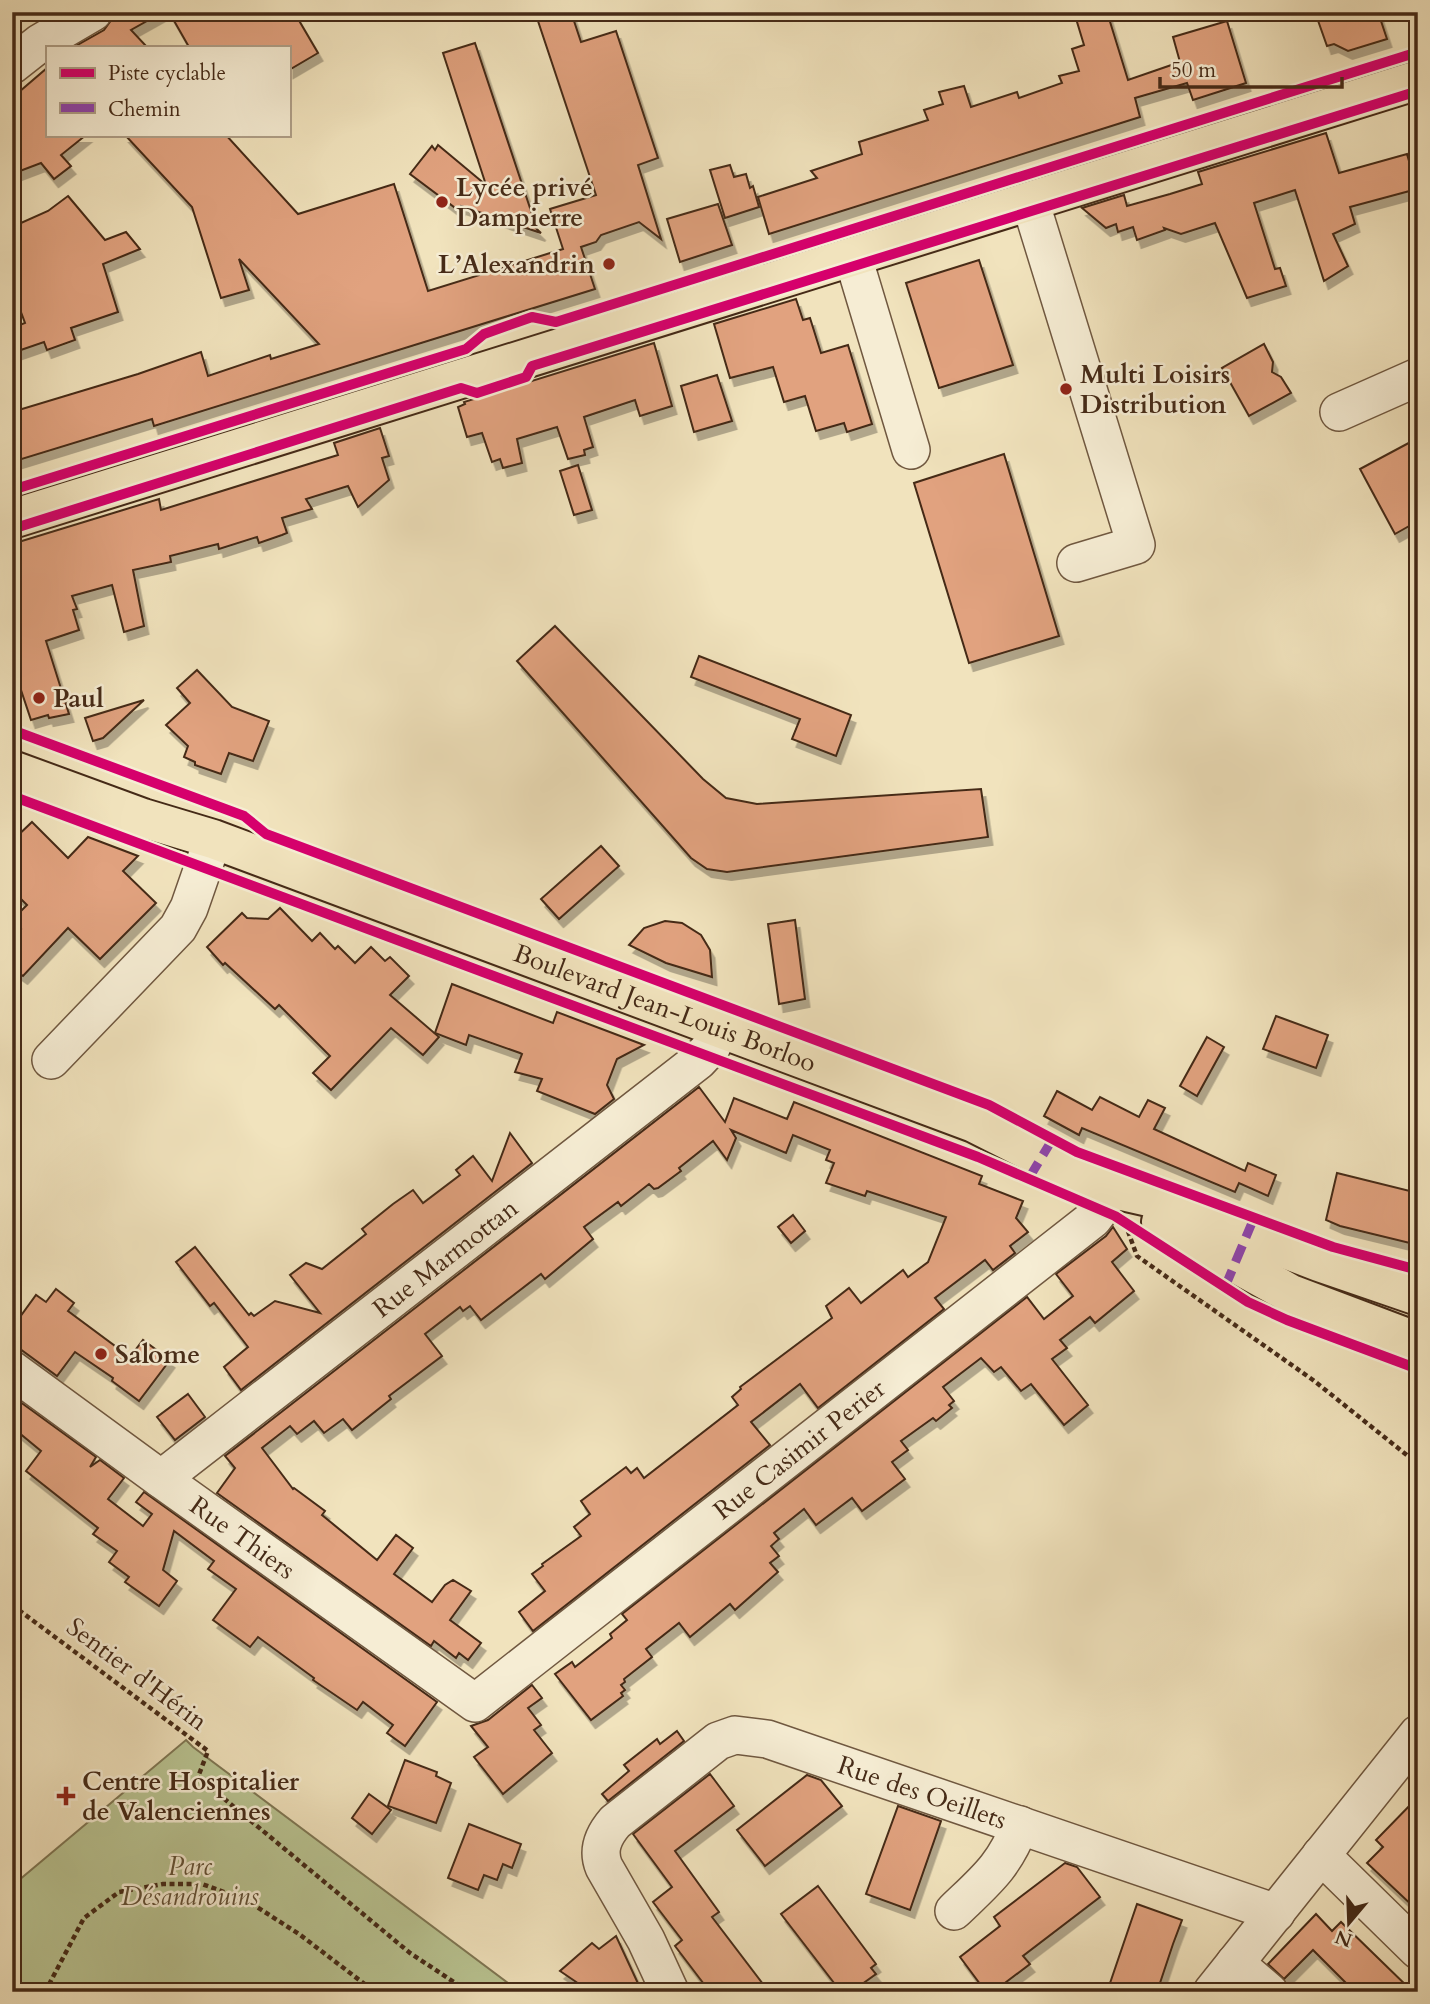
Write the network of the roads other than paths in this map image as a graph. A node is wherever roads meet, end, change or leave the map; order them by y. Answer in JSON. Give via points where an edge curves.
{"nodes":[{"id":1,"x":93,"y":12,"type":"edge"},
{"id":2,"x":1418,"y":61,"type":"edge"},
{"id":3,"x":12,"y":65,"type":"edge"},
{"id":4,"x":1418,"y":80,"type":"edge"},
{"id":5,"x":1030,"y":201,"type":"junction"},
{"id":6,"x":853,"y":257,"type":"junction"},
{"id":7,"x":1418,"y":377,"type":"edge"},
{"id":8,"x":1339,"y":412,"type":"dead end"},
{"id":9,"x":911,"y":450,"type":"dead end"},
{"id":10,"x":12,"y":500,"type":"edge"},
{"id":11,"x":12,"y":519,"type":"edge"},
{"id":12,"x":1076,"y":563,"type":"dead end"},
{"id":13,"x":12,"y":752,"type":"edge"},
{"id":14,"x":12,"y":770,"type":"edge"},
{"id":15,"x":213,"y":839,"type":"junction"},
{"id":16,"x":720,"y":1028,"type":"junction"},
{"id":17,"x":51,"y":1060,"type":"dead end"},
{"id":18,"x":1112,"y":1206,"type":"junction"},
{"id":19,"x":1418,"y":1296,"type":"edge"},
{"id":20,"x":1418,"y":1342,"type":"edge"},
{"id":21,"x":12,"y":1370,"type":"edge"},
{"id":22,"x":161,"y":1479,"type":"junction"},
{"id":23,"x":475,"y":1703,"type":"joint"},
{"id":24,"x":1418,"y":1734,"type":"edge"},
{"id":25,"x":1020,"y":1825,"type":"junction"},
{"id":26,"x":1321,"y":1855,"type":"junction"},
{"id":27,"x":954,"y":1911,"type":"dead end"},
{"id":28,"x":1276,"y":1913,"type":"junction"},
{"id":29,"x":1418,"y":1950,"type":"edge"},
{"id":30,"x":1235,"y":1963,"type":"junction"},
{"id":31,"x":670,"y":1992,"type":"edge"},
{"id":32,"x":1212,"y":1992,"type":"edge"},
{"id":33,"x":1269,"y":1992,"type":"edge"}],
"edges":[{"from":1,"to":3,"type":"street"},
{"from":2,"to":10,"type":"main road"},
{"from":4,"to":5,"type":"main road"},
{"from":5,"to":6,"type":"main road"},
{"from":5,"to":12,"type":"street","via":[[1136,545]]},
{"from":6,"to":9,"type":"street"},
{"from":6,"to":11,"type":"main road"},
{"from":7,"to":8,"type":"street"},
{"from":13,"to":15,"type":"main road","name":"Boulevard Jean-Louis Borloo","via":[[161,808]]},
{"from":14,"to":15,"type":"main road","name":"Boulevard Jean-Louis Borloo"},
{"from":15,"to":16,"type":"main road","name":"Boulevard Jean-Louis Borloo"},
{"from":15,"to":17,"type":"street","via":[[178,928]]},
{"from":16,"to":18,"type":"main road","name":"Boulevard Jean-Louis Borloo","via":[[974,1123],[1066,1171]]},
{"from":16,"to":22,"type":"street","name":"Rue Marmottan","via":[[712,1046],[698,1060]]},
{"from":18,"to":19,"type":"main road","name":"Boulevard Jean-Louis Borloo","via":[[1153,1198]]},
{"from":18,"to":20,"type":"main road","name":"Boulevard Jean-Louis Borloo","via":[[1138,1209],[1274,1286]]},
{"from":18,"to":23,"type":"street","name":"Rue Casimir Perier"},
{"from":21,"to":22,"type":"street","name":"Rue Thiers"},
{"from":22,"to":23,"type":"street","name":"Rue Thiers"},
{"from":24,"to":26,"type":"street"},
{"from":25,"to":27,"type":"street","via":[[1002,1864]]},
{"from":25,"to":28,"type":"street","name":"Rue des Oeillets"},
{"from":25,"to":31,"type":"street","name":"Rue des Oeillets","via":[[767,1739],[735,1735],[718,1741],[615,1822],[600,1848],[604,1867]]},
{"from":26,"to":28,"type":"street"},
{"from":26,"to":29,"type":"street"},
{"from":28,"to":30,"type":"street"},
{"from":30,"to":32,"type":"street"},
{"from":30,"to":33,"type":"street"}]}
